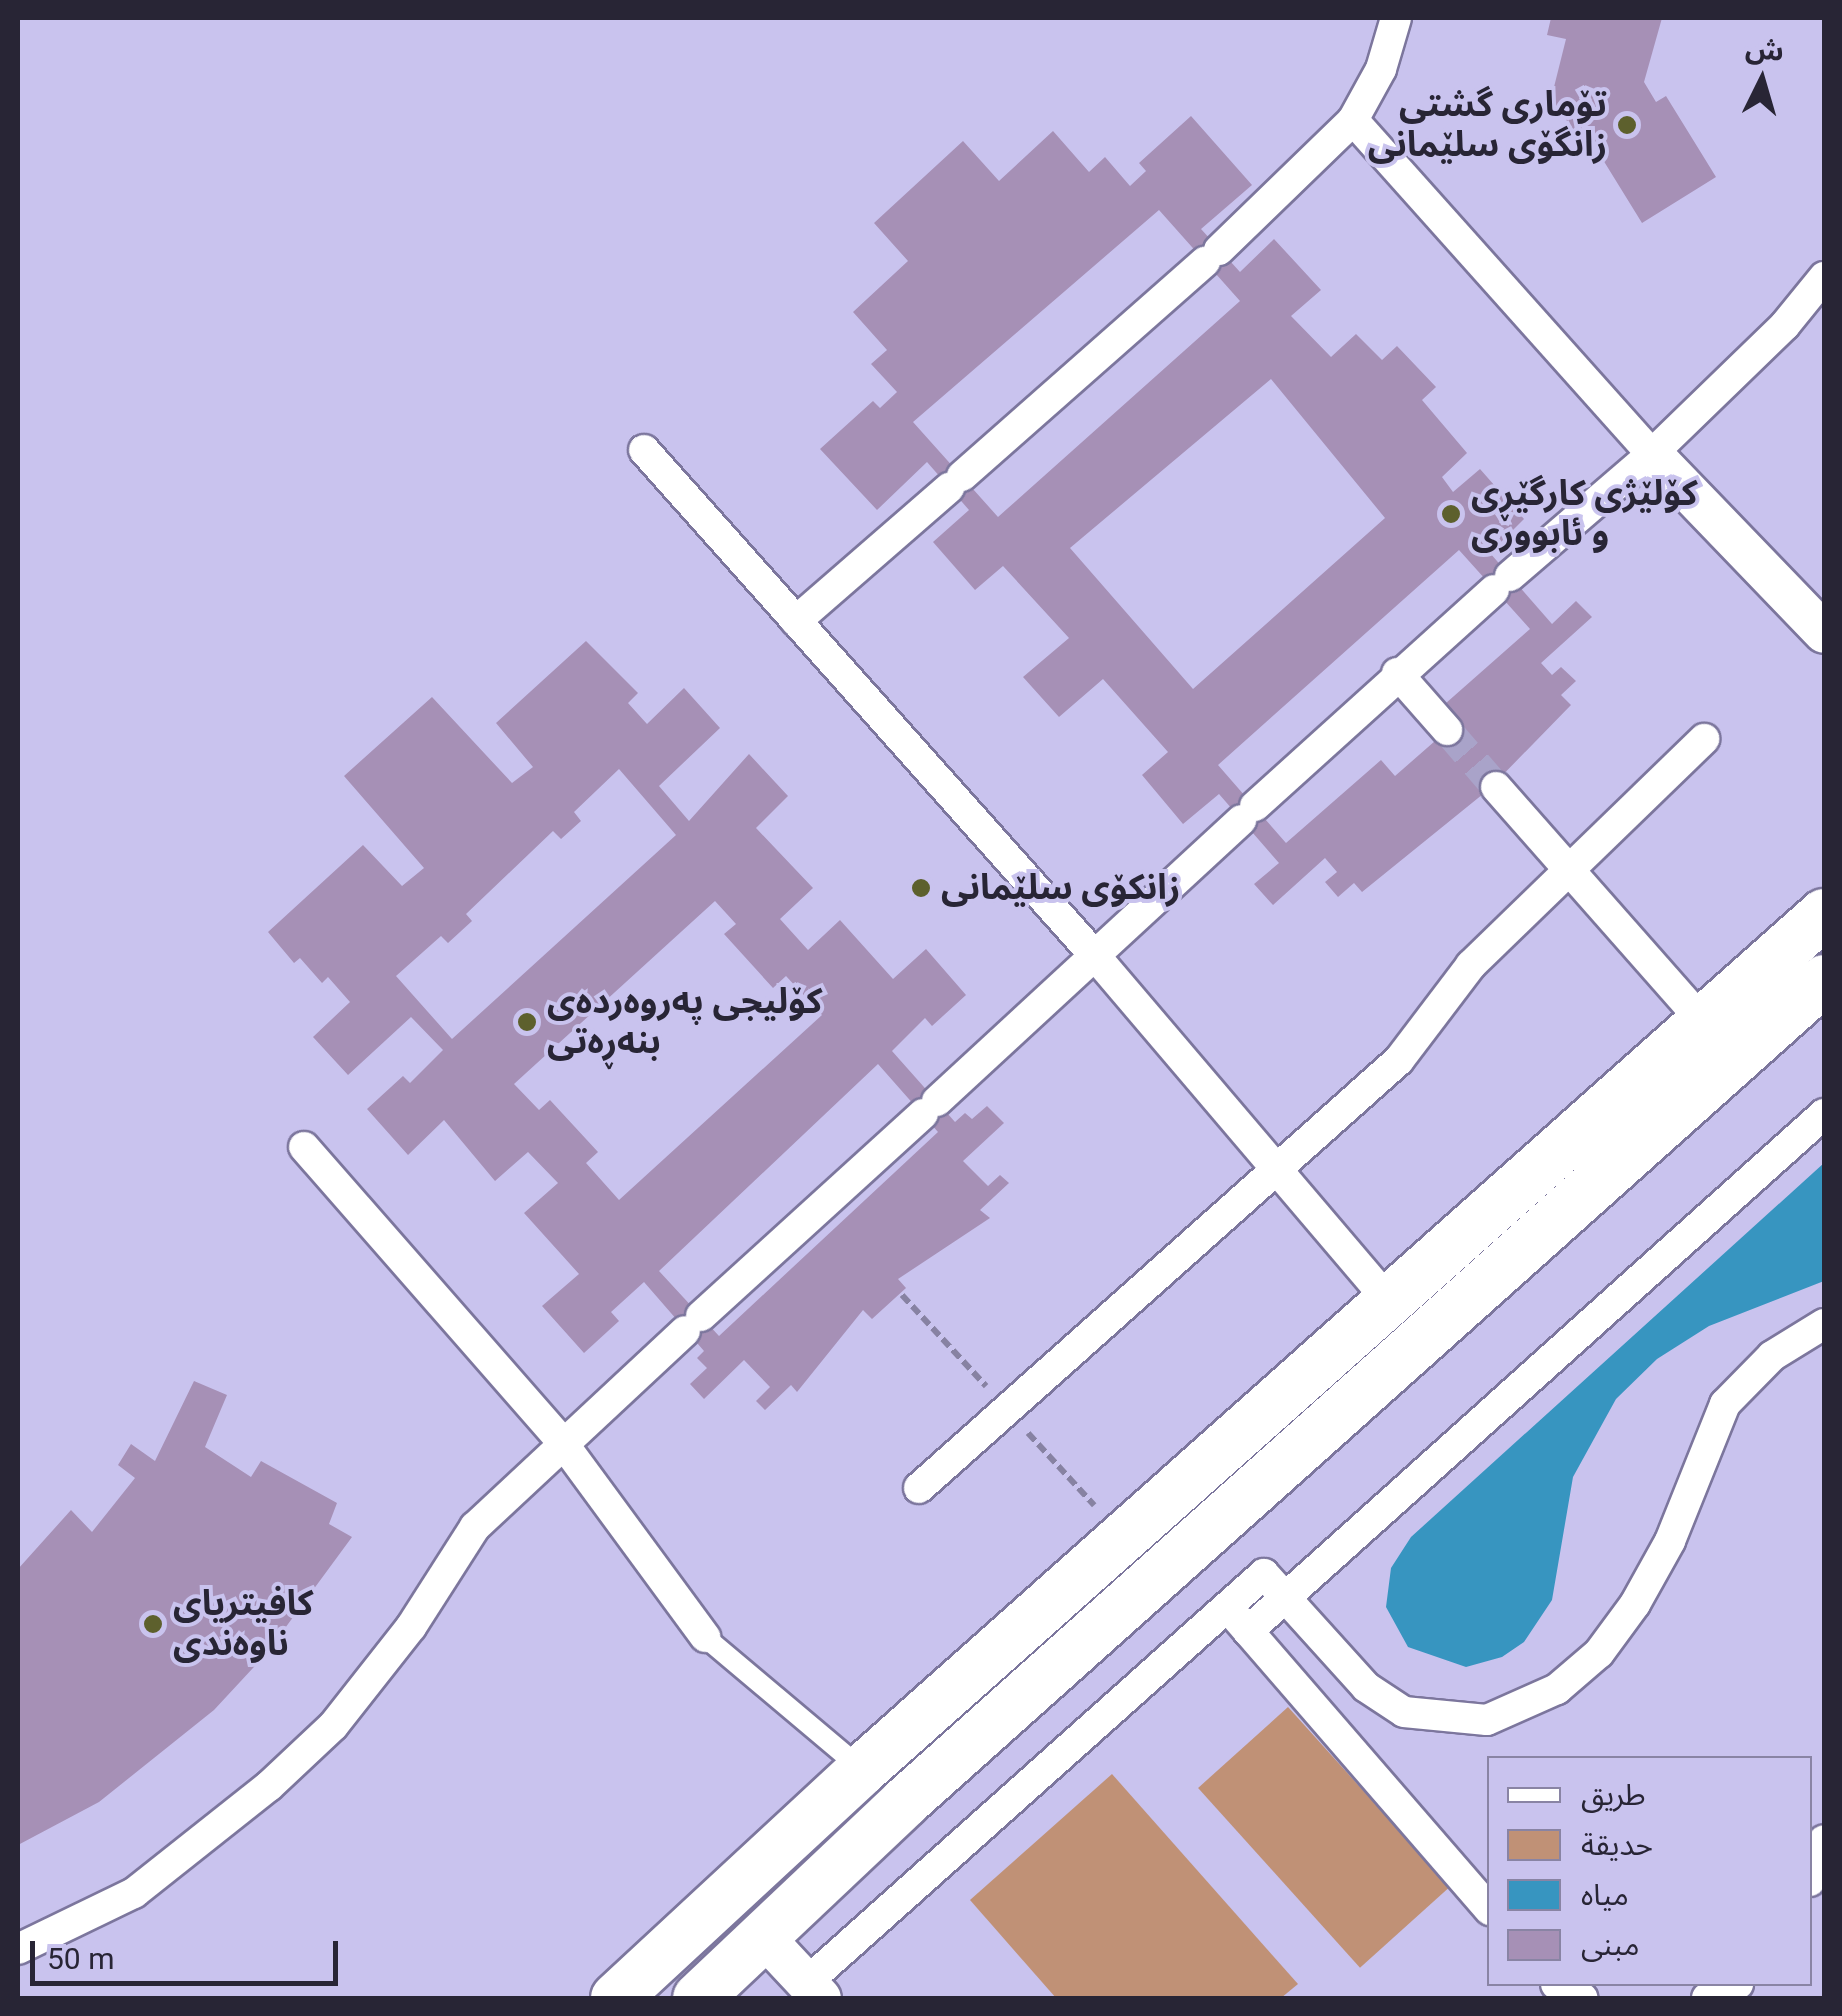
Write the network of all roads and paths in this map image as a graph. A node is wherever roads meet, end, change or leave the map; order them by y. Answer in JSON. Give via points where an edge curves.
{"nodes":[{"id":1,"x":1396,"y":18,"type":"edge"},
{"id":2,"x":1354,"y":120,"type":"junction"},
{"id":3,"x":1824,"y":277,"type":"edge"},
{"id":4,"x":644,"y":450,"type":"dead end"},
{"id":5,"x":1652,"y":454,"type":"junction"},
{"id":6,"x":796,"y":621,"type":"junction"},
{"id":7,"x":1824,"y":633,"type":"edge"},
{"id":8,"x":1396,"y":673,"type":"junction"},
{"id":9,"x":1446,"y":730,"type":"tunnel mouth"},
{"id":10,"x":1704,"y":739,"type":"dead end"},
{"id":11,"x":1496,"y":787,"type":"tunnel mouth"},
{"id":12,"x":1570,"y":871,"type":"junction"},
{"id":13,"x":1824,"y":914,"type":"edge"},
{"id":14,"x":1096,"y":956,"type":"junction"},
{"id":15,"x":1824,"y":980,"type":"edge"},
{"id":16,"x":1702,"y":1021,"type":"junction"},
{"id":17,"x":1824,"y":1114,"type":"edge"},
{"id":18,"x":304,"y":1147,"type":"dead end"},
{"id":19,"x":1277,"y":1170,"type":"junction"},
{"id":20,"x":1390,"y":1303,"type":"junction"},
{"id":21,"x":1824,"y":1324,"type":"edge"},
{"id":22,"x":562,"y":1442,"type":"junction"},
{"id":23,"x":919,"y":1488,"type":"dead end"},
{"id":24,"x":1286,"y":1597,"type":"junction"},
{"id":25,"x":1227,"y":1607,"type":"junction"},
{"id":26,"x":1248,"y":1631,"type":"junction"},
{"id":27,"x":705,"y":1637,"type":"joint"},
{"id":28,"x":883,"y":1786,"type":"junction"},
{"id":29,"x":1824,"y":1840,"type":"edge"},
{"id":30,"x":1812,"y":1875,"type":"edge"},
{"id":31,"x":1487,"y":1907,"type":"edge"},
{"id":32,"x":762,"y":1935,"type":"junction"},
{"id":33,"x":18,"y":1949,"type":"edge"},
{"id":34,"x":1560,"y":1986,"type":"edge"},
{"id":35,"x":1734,"y":1986,"type":"edge"},
{"id":36,"x":813,"y":1991,"type":"edge"},
{"id":37,"x":616,"y":1998,"type":"edge"},
{"id":38,"x":698,"y":1998,"type":"edge"},
{"id":39,"x":1582,"y":1998,"type":"edge"},
{"id":40,"x":1707,"y":1998,"type":"edge"}],
"edges":[{"from":1,"to":2,"type":"street","via":[[1381,69]]},
{"from":2,"to":5,"type":"street"},
{"from":2,"to":6,"type":"street","via":[[1212,256]]},
{"from":3,"to":5,"type":"street","via":[[1785,325]]},
{"from":4,"to":6,"type":"street"},
{"from":5,"to":7,"type":"street"},
{"from":5,"to":8,"type":"street"},
{"from":6,"to":14,"type":"street"},
{"from":8,"to":9,"type":"street"},
{"from":8,"to":14,"type":"street"},
{"from":10,"to":12,"type":"street"},
{"from":11,"to":12,"type":"street"},
{"from":12,"to":16,"type":"street"},
{"from":12,"to":19,"type":"street","via":[[1472,965],[1399,1060]]},
{"from":13,"to":16,"type":"street"},
{"from":14,"to":19,"type":"street"},
{"from":14,"to":22,"type":"street"},
{"from":15,"to":28,"type":"street"},
{"from":16,"to":20,"type":"street"},
{"from":17,"to":24,"type":"street"},
{"from":18,"to":22,"type":"street"},
{"from":19,"to":20,"type":"street"},
{"from":19,"to":23,"type":"street"},
{"from":20,"to":28,"type":"street"},
{"from":21,"to":24,"type":"street","via":[[1772,1356],[1725,1404],[1670,1541],[1636,1604],[1589,1662],[1528,1706],[1471,1722],[1392,1707],[1349,1670]]},
{"from":22,"to":27,"type":"street"},
{"from":22,"to":33,"type":"street","via":[[475,1527],[411,1627],[320,1738],[134,1894]]},
{"from":24,"to":25,"type":"street","via":[[1264,1574]]},
{"from":24,"to":26,"type":"street"},
{"from":25,"to":26,"type":"street"},
{"from":25,"to":36,"type":"street"},
{"from":26,"to":31,"type":"street"},
{"from":27,"to":28,"type":"lane"},
{"from":28,"to":32,"type":"street"},
{"from":28,"to":37,"type":"street"},
{"from":29,"to":30,"type":"street"},
{"from":32,"to":36,"type":"street"},
{"from":32,"to":38,"type":"street"},
{"from":34,"to":39,"type":"street"},
{"from":35,"to":40,"type":"street"}]}
